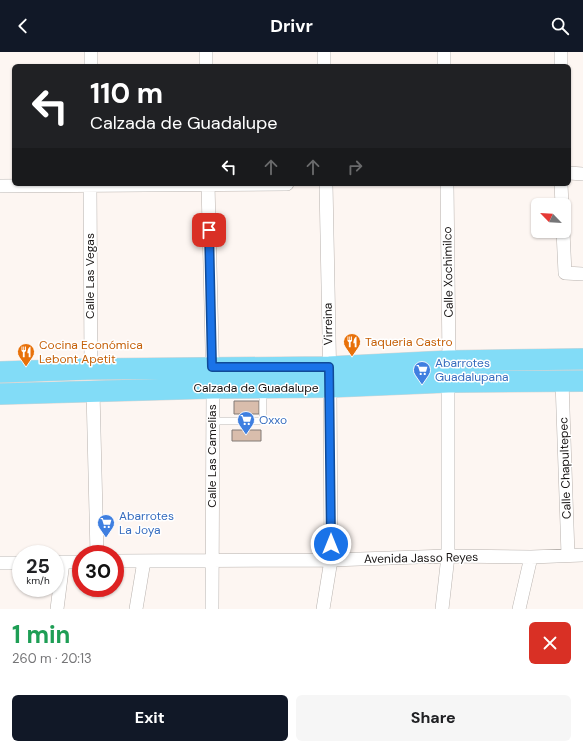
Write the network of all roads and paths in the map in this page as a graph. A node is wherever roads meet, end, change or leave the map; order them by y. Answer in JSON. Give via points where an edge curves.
{"nodes":[{"id":1,"x":91,"y":52,"type":"edge"},
{"id":2,"x":206,"y":52,"type":"edge"},
{"id":3,"x":324,"y":52,"type":"edge"},
{"id":4,"x":444,"y":52,"type":"edge"},
{"id":5,"x":561,"y":52,"type":"edge"},
{"id":6,"x":91,"y":64,"type":"edge"},
{"id":7,"x":206,"y":64,"type":"edge"},
{"id":8,"x":324,"y":64,"type":"edge"},
{"id":9,"x":444,"y":64,"type":"edge"},
{"id":10,"x":561,"y":64,"type":"edge"},
{"id":11,"x":571,"y":173,"type":"edge"},
{"id":12,"x":583,"y":174,"type":"edge"},
{"id":13,"x":0,"y":186,"type":"edge"},
{"id":14,"x":12,"y":186,"type":"edge"},
{"id":15,"x":90,"y":186,"type":"edge"},
{"id":16,"x":208,"y":186,"type":"edge"},
{"id":17,"x":326,"y":186,"type":"edge"},
{"id":18,"x":447,"y":186,"type":"edge"},
{"id":19,"x":561,"y":186,"type":"edge"},
{"id":20,"x":562,"y":198,"type":"edge"},
{"id":21,"x":563,"y":238,"type":"edge"},
{"id":22,"x":583,"y":274,"type":"edge"},
{"id":23,"x":583,"y":359,"type":"edge"},
{"id":24,"x":450,"y":361,"type":"junction"},
{"id":25,"x":212,"y":367,"type":"junction"},
{"id":26,"x":329,"y":367,"type":"junction"},
{"id":27,"x":91,"y":369,"type":"junction"},
{"id":28,"x":0,"y":372,"type":"edge"},
{"id":29,"x":583,"y":380,"type":"edge"},
{"id":30,"x":562,"y":381,"type":"junction"},
{"id":31,"x":448,"y":382,"type":"junction"},
{"id":32,"x":330,"y":387,"type":"junction"},
{"id":33,"x":213,"y":388,"type":"junction"},
{"id":34,"x":263,"y":388,"type":"junction"},
{"id":35,"x":93,"y":391,"type":"junction"},
{"id":36,"x":0,"y":394,"type":"edge"},
{"id":37,"x":213,"y":421,"type":"junction"},
{"id":38,"x":96,"y":545,"type":"edge"},
{"id":39,"x":568,"y":555,"type":"junction"},
{"id":40,"x":583,"y":555,"type":"edge"},
{"id":41,"x":448,"y":556,"type":"junction"},
{"id":42,"x":531,"y":557,"type":"junction"},
{"id":43,"x":331,"y":560,"type":"junction"},
{"id":44,"x":124,"y":561,"type":"edge"},
{"id":45,"x":144,"y":561,"type":"junction"},
{"id":46,"x":212,"y":561,"type":"junction"},
{"id":47,"x":12,"y":563,"type":"edge"},
{"id":48,"x":0,"y":564,"type":"edge"},
{"id":49,"x":58,"y":597,"type":"edge"},
{"id":50,"x":57,"y":609,"type":"edge"},
{"id":51,"x":136,"y":609,"type":"edge"},
{"id":52,"x":212,"y":609,"type":"edge"},
{"id":53,"x":322,"y":609,"type":"edge"},
{"id":54,"x":442,"y":609,"type":"edge"},
{"id":55,"x":519,"y":609,"type":"edge"}],
"edges":[{"from":1,"to":6,"type":"street"},
{"from":2,"to":7,"type":"street"},
{"from":3,"to":8,"type":"street"},
{"from":4,"to":9,"type":"street"},
{"from":5,"to":10,"type":"street"},
{"from":11,"to":12,"type":"street"},
{"from":13,"to":14,"type":"street"},
{"from":15,"to":27,"type":"street","name":"Calle Las Vegas"},
{"from":16,"to":25,"type":"street","name":"Calle Las Camelias"},
{"from":17,"to":26,"type":"street","name":"Virreina"},
{"from":18,"to":24,"type":"street","name":"Calle Xochimilco"},
{"from":19,"to":20,"type":"street"},
{"from":21,"to":22,"type":"street","via":[[564,273]]},
{"from":23,"to":24,"type":"main road","name":"Calzada de Guadalupe"},
{"from":24,"to":26,"type":"main road","name":"Calzada de Guadalupe"},
{"from":25,"to":26,"type":"main road","name":"Calzada de Guadalupe"},
{"from":25,"to":27,"type":"main road","name":"Calzada de Guadalupe"},
{"from":25,"to":33,"type":"street","name":"Calle Las Camelias"},
{"from":26,"to":32,"type":"street","name":"Virreina"},
{"from":27,"to":28,"type":"main road","name":"Calzada de Guadalupe"},
{"from":29,"to":30,"type":"main road","name":"Calzada de Guadalupe"},
{"from":30,"to":31,"type":"main road","name":"Calzada de Guadalupe"},
{"from":30,"to":39,"type":"street","name":"Calle Chapultepec"},
{"from":31,"to":32,"type":"main road","name":"Calzada de Guadalupe"},
{"from":31,"to":41,"type":"street"},
{"from":32,"to":34,"type":"main road","name":"Calzada de Guadalupe"},
{"from":32,"to":43,"type":"street","name":"Virreina"},
{"from":33,"to":34,"type":"main road","name":"Calzada de Guadalupe"},
{"from":33,"to":35,"type":"main road","name":"Calzada de Guadalupe"},
{"from":33,"to":37,"type":"street","name":"Calle Las Camelias"},
{"from":34,"to":37,"type":"lane","via":[[263,421]]},
{"from":35,"to":36,"type":"main road","name":"Calzada de Guadalupe"},
{"from":35,"to":38,"type":"street"},
{"from":37,"to":46,"type":"street","name":"Calle Las Camelias"},
{"from":39,"to":40,"type":"street","name":"Avenida Jasso Reyes"},
{"from":39,"to":42,"type":"street","name":"Avenida Jasso Reyes"},
{"from":41,"to":42,"type":"street","name":"Avenida Jasso Reyes"},
{"from":41,"to":43,"type":"street","name":"Avenida Jasso Reyes"},
{"from":41,"to":54,"type":"street"},
{"from":42,"to":55,"type":"street"},
{"from":43,"to":46,"type":"street","name":"Avenida Jasso Reyes"},
{"from":43,"to":53,"type":"street","name":"Virreina"},
{"from":44,"to":45,"type":"street","name":"Avenida Jasso Reyes"},
{"from":45,"to":46,"type":"street","name":"Avenida Jasso Reyes"},
{"from":45,"to":51,"type":"street"},
{"from":46,"to":52,"type":"street","name":"Calle Las Camelias"},
{"from":47,"to":48,"type":"street"},
{"from":49,"to":50,"type":"street"}]}
